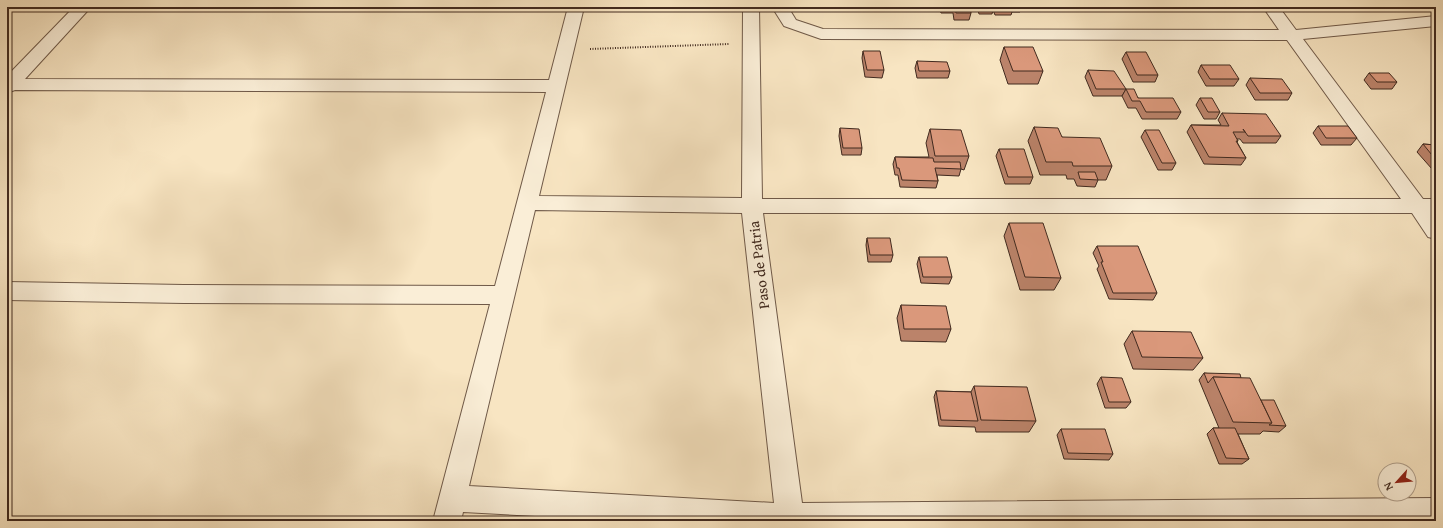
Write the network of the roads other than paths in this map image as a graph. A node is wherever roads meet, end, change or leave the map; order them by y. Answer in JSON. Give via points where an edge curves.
{"nodes":[{"id":1,"x":83,"y":7,"type":"edge"},
{"id":2,"x":576,"y":7,"type":"edge"},
{"id":3,"x":751,"y":7,"type":"edge"},
{"id":4,"x":780,"y":7,"type":"edge"},
{"id":5,"x":1271,"y":7,"type":"edge"},
{"id":6,"x":1436,"y":21,"type":"edge"},
{"id":7,"x":1292,"y":35,"type":"junction"},
{"id":8,"x":8,"y":85,"type":"edge"},
{"id":9,"x":556,"y":86,"type":"junction"},
{"id":10,"x":527,"y":203,"type":"junction"},
{"id":11,"x":1427,"y":205,"type":"edge"},
{"id":12,"x":752,"y":206,"type":"junction"},
{"id":13,"x":1436,"y":231,"type":"edge"},
{"id":14,"x":7,"y":291,"type":"edge"},
{"id":15,"x":503,"y":295,"type":"junction"},
{"id":16,"x":450,"y":510,"type":"edge"},
{"id":17,"x":1436,"y":511,"type":"edge"},
{"id":18,"x":789,"y":519,"type":"edge"}],
"edges":[{"from":1,"to":8,"type":"street"},
{"from":2,"to":9,"type":"street"},
{"from":3,"to":12,"type":"street","name":"Paso de Patria"},
{"from":4,"to":7,"type":"street","via":[[790,23],[821,34]]},
{"from":5,"to":7,"type":"street"},
{"from":6,"to":7,"type":"street"},
{"from":7,"to":11,"type":"street"},
{"from":8,"to":9,"type":"street"},
{"from":9,"to":10,"type":"street"},
{"from":10,"to":12,"type":"street"},
{"from":10,"to":15,"type":"street"},
{"from":11,"to":12,"type":"street"},
{"from":11,"to":13,"type":"street"},
{"from":12,"to":18,"type":"street","name":"Paso de Patria"},
{"from":14,"to":15,"type":"street"},
{"from":15,"to":16,"type":"street"},
{"from":16,"to":18,"type":"street"},
{"from":17,"to":18,"type":"street"}]}
